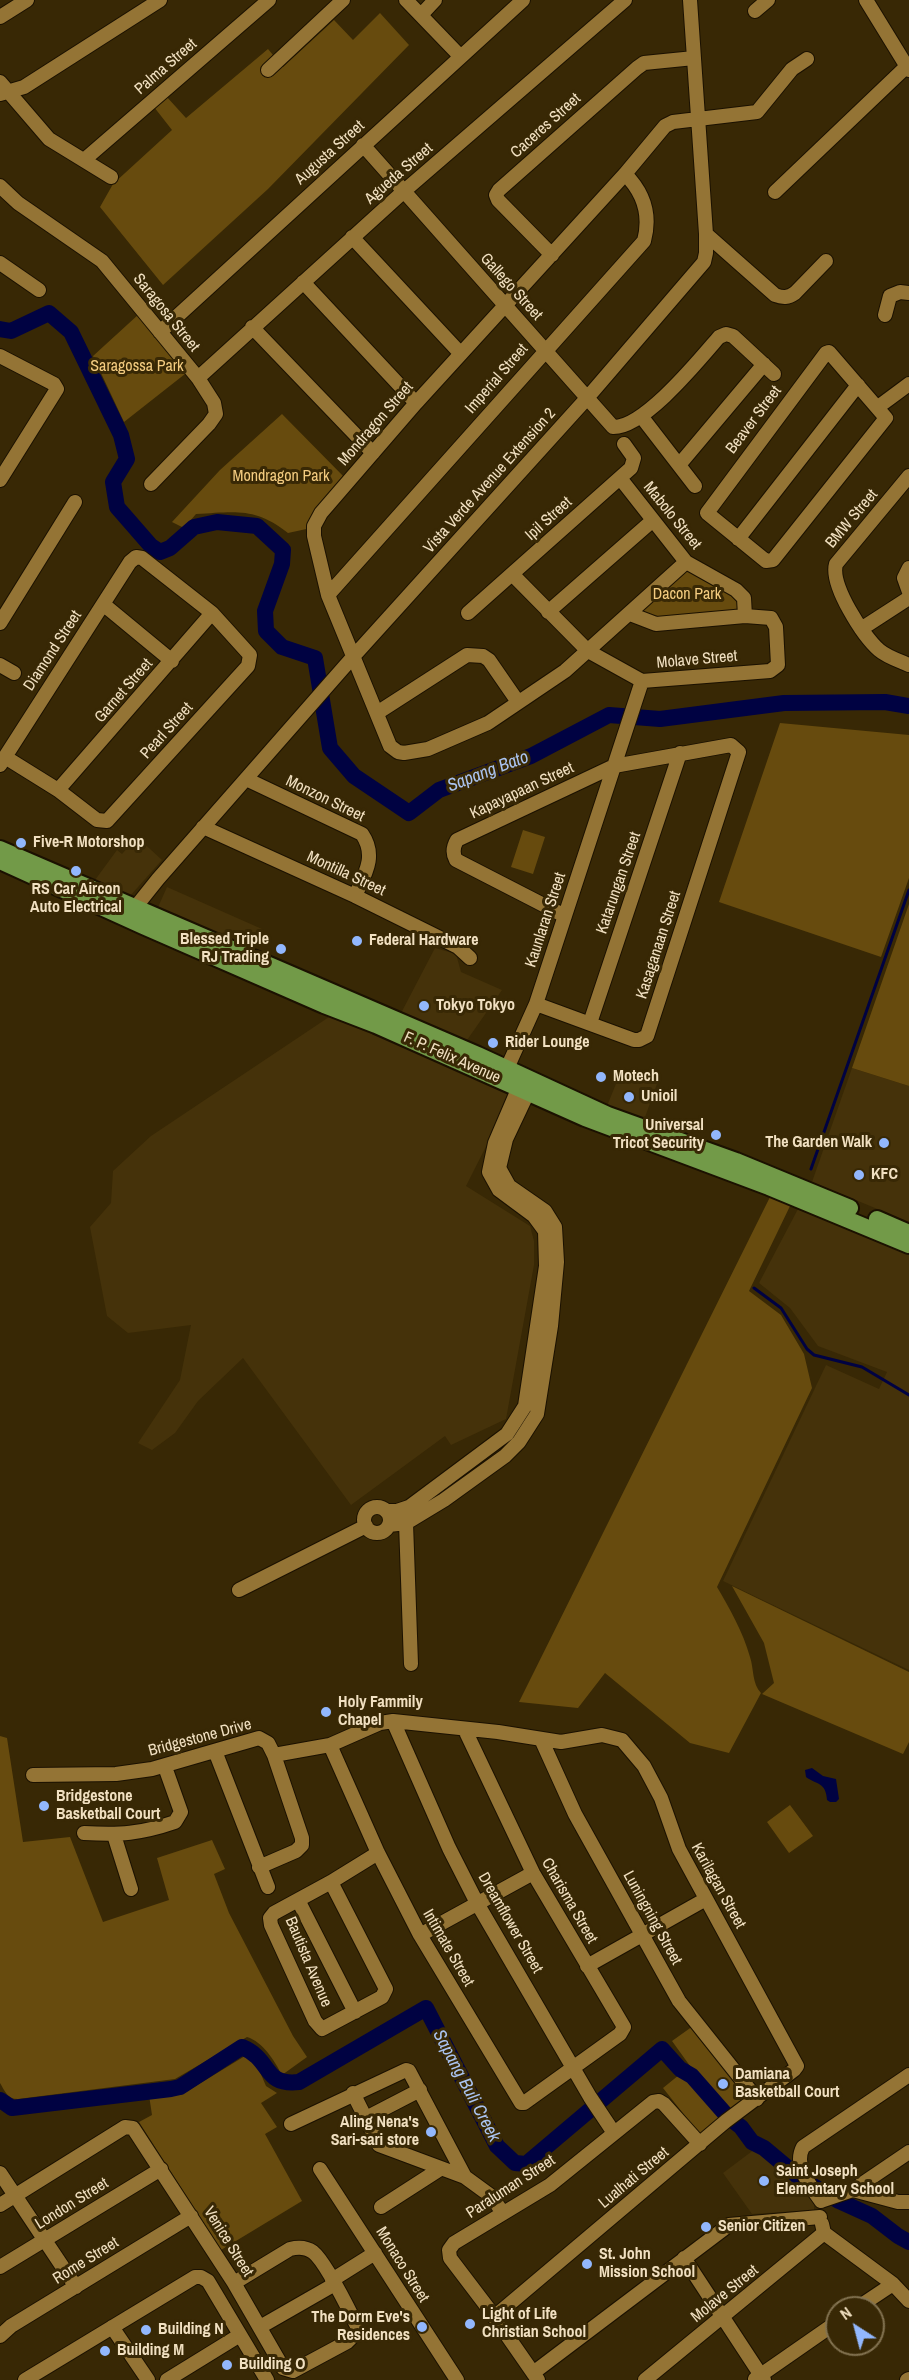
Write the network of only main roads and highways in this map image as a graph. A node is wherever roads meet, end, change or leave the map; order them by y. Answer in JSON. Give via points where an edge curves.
{"nodes":[{"id":1,"x":0,"y":849,"type":"edge"},
{"id":2,"x":0,"y":861,"type":"edge"},
{"id":3,"x":60,"y":881,"type":"junction"},
{"id":4,"x":526,"y":1084,"type":"junction"},
{"id":5,"x":909,"y":1233,"type":"edge"},
{"id":6,"x":909,"y":1245,"type":"edge"}],
"edges":[{"from":1,"to":3,"type":"main road","name":"F. P. Felix Avenue"},
{"from":2,"to":3,"type":"main road","name":"F. P. Felix Avenue"},
{"from":3,"to":4,"type":"main road","name":"F. P. Felix Avenue"},
{"from":4,"to":5,"type":"main road","name":"F. P. Felix Avenue","via":[[736,1161]]},
{"from":4,"to":6,"type":"main road","name":"F. P. Felix Avenue","via":[[622,1134],[770,1187]]}]}
